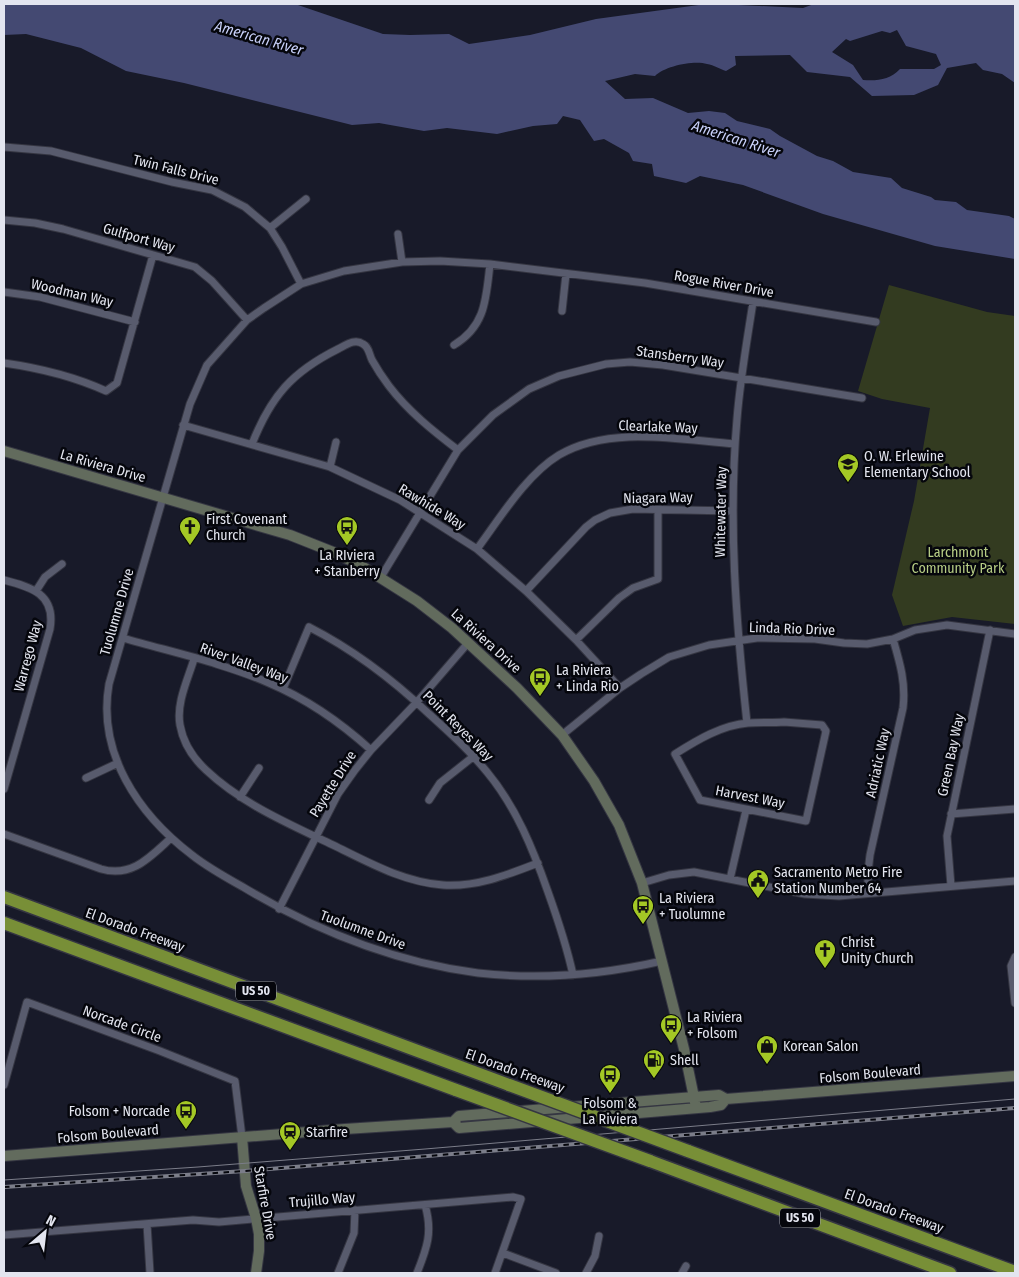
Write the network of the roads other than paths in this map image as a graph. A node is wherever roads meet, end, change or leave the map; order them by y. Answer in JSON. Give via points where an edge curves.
{"nodes":[{"id":1,"x":4,"y":147,"type":"edge"},
{"id":2,"x":306,"y":199,"type":"dead end"},
{"id":3,"x":4,"y":220,"type":"edge"},
{"id":4,"x":270,"y":228,"type":"junction"},
{"id":5,"x":398,"y":234,"type":"dead end"},
{"id":6,"x":153,"y":255,"type":"junction"},
{"id":7,"x":402,"y":262,"type":"junction"},
{"id":8,"x":490,"y":264,"type":"junction"},
{"id":9,"x":566,"y":274,"type":"junction"},
{"id":10,"x":301,"y":284,"type":"junction"},
{"id":11,"x":4,"y":292,"type":"edge"},
{"id":12,"x":753,"y":302,"type":"junction"},
{"id":13,"x":562,"y":311,"type":"dead end"},
{"id":14,"x":247,"y":320,"type":"junction"},
{"id":15,"x":135,"y":322,"type":"junction"},
{"id":16,"x":876,"y":322,"type":"dead end"},
{"id":17,"x":454,"y":345,"type":"dead end"},
{"id":18,"x":4,"y":363,"type":"edge"},
{"id":19,"x":741,"y":379,"type":"junction"},
{"id":20,"x":862,"y":398,"type":"dead end"},
{"id":21,"x":184,"y":425,"type":"junction"},
{"id":22,"x":336,"y":442,"type":"dead end"},
{"id":23,"x":252,"y":444,"type":"junction"},
{"id":24,"x":735,"y":444,"type":"junction"},
{"id":25,"x":458,"y":450,"type":"junction"},
{"id":26,"x":4,"y":451,"type":"edge"},
{"id":27,"x":330,"y":467,"type":"junction"},
{"id":28,"x":164,"y":498,"type":"junction"},
{"id":29,"x":658,"y":510,"type":"junction"},
{"id":30,"x":733,"y":511,"type":"junction"},
{"id":31,"x":421,"y":513,"type":"junction"},
{"id":32,"x":477,"y":549,"type":"junction"},
{"id":33,"x":62,"y":564,"type":"dead end"},
{"id":34,"x":381,"y":577,"type":"junction"},
{"id":35,"x":4,"y":580,"type":"edge"},
{"id":36,"x":36,"y":591,"type":"junction"},
{"id":37,"x":526,"y":591,"type":"junction"},
{"id":38,"x":990,"y":630,"type":"junction"},
{"id":39,"x":1015,"y":634,"type":"edge"},
{"id":40,"x":123,"y":638,"type":"junction"},
{"id":41,"x":893,"y":639,"type":"junction"},
{"id":42,"x":576,"y":640,"type":"junction"},
{"id":43,"x":738,"y":640,"type":"junction"},
{"id":44,"x":468,"y":643,"type":"junction"},
{"id":45,"x":194,"y":658,"type":"junction"},
{"id":46,"x":620,"y":688,"type":"junction"},
{"id":47,"x":283,"y":689,"type":"junction"},
{"id":48,"x":417,"y":702,"type":"junction"},
{"id":49,"x":747,"y":722,"type":"junction"},
{"id":50,"x":562,"y":735,"type":"junction"},
{"id":51,"x":370,"y":750,"type":"junction"},
{"id":52,"x":474,"y":756,"type":"junction"},
{"id":53,"x":118,"y":763,"type":"junction"},
{"id":54,"x":259,"y":768,"type":"dead end"},
{"id":55,"x":86,"y":778,"type":"dead end"},
{"id":56,"x":4,"y":789,"type":"edge"},
{"id":57,"x":240,"y":797,"type":"junction"},
{"id":58,"x":429,"y":800,"type":"dead end"},
{"id":59,"x":1015,"y":809,"type":"edge"},
{"id":60,"x":746,"y":810,"type":"junction"},
{"id":61,"x":951,"y":814,"type":"junction"},
{"id":62,"x":4,"y":834,"type":"edge"},
{"id":63,"x":316,"y":837,"type":"junction"},
{"id":64,"x":171,"y":838,"type":"junction"},
{"id":65,"x":538,"y":863,"type":"junction"},
{"id":66,"x":730,"y":879,"type":"junction"},
{"id":67,"x":1015,"y":881,"type":"edge"},
{"id":68,"x":642,"y":883,"type":"junction"},
{"id":69,"x":951,"y":886,"type":"junction"},
{"id":70,"x":868,"y":893,"type":"junction"},
{"id":71,"x":4,"y":897,"type":"edge"},
{"id":72,"x":279,"y":908,"type":"junction"},
{"id":73,"x":4,"y":923,"type":"edge"},
{"id":74,"x":1015,"y":957,"type":"edge"},
{"id":75,"x":662,"y":961,"type":"junction"},
{"id":76,"x":573,"y":975,"type":"junction"},
{"id":77,"x":1015,"y":1003,"type":"edge"},
{"id":78,"x":1015,"y":1076,"type":"edge"},
{"id":79,"x":4,"y":1085,"type":"edge"},
{"id":80,"x":695,"y":1102,"type":"junction"},
{"id":81,"x":242,"y":1137,"type":"junction"},
{"id":82,"x":4,"y":1156,"type":"edge"},
{"id":83,"x":424,"y":1205,"type":"junction"},
{"id":84,"x":355,"y":1210,"type":"junction"},
{"id":85,"x":256,"y":1218,"type":"junction"},
{"id":86,"x":147,"y":1224,"type":"junction"},
{"id":87,"x":4,"y":1235,"type":"edge"},
{"id":88,"x":599,"y":1236,"type":"dead end"},
{"id":89,"x":503,"y":1253,"type":"junction"},
{"id":90,"x":686,"y":1266,"type":"dead end"},
{"id":91,"x":1015,"y":1272,"type":"edge"},
{"id":92,"x":150,"y":1273,"type":"edge"},
{"id":93,"x":256,"y":1273,"type":"edge"},
{"id":94,"x":338,"y":1273,"type":"edge"},
{"id":95,"x":417,"y":1273,"type":"edge"},
{"id":96,"x":495,"y":1273,"type":"edge"},
{"id":97,"x":556,"y":1273,"type":"edge"},
{"id":98,"x":586,"y":1273,"type":"edge"},
{"id":99,"x":682,"y":1273,"type":"edge"},
{"id":100,"x":950,"y":1273,"type":"edge"}],
"edges":[{"from":1,"to":4,"type":"street","name":"Twin Falls Drive","via":[[51,151],[212,190],[245,207]]},
{"from":2,"to":4,"type":"street"},
{"from":3,"to":6,"type":"street","name":"Gulfport Way","via":[[63,229]]},
{"from":4,"to":10,"type":"street","name":"Twin Falls Drive"},
{"from":5,"to":7,"type":"street"},
{"from":6,"to":14,"type":"street","name":"Gulfport Way","via":[[195,267],[204,273]]},
{"from":6,"to":15,"type":"street"},
{"from":7,"to":8,"type":"street","name":"Rogue River Drive"},
{"from":7,"to":10,"type":"street","name":"Rogue River Drive","via":[[344,271]]},
{"from":8,"to":9,"type":"street","name":"Rogue River Drive"},
{"from":8,"to":17,"type":"street","via":[[485,306],[480,318],[465,338]]},
{"from":9,"to":12,"type":"street","name":"Rogue River Drive","via":[[646,283]]},
{"from":9,"to":13,"type":"street"},
{"from":10,"to":14,"type":"street","name":"Rogue River Drive"},
{"from":11,"to":15,"type":"street","name":"Woodman Way","via":[[40,297]]},
{"from":12,"to":16,"type":"street","name":"Rogue River Drive"},
{"from":12,"to":19,"type":"street","name":"Whitewater Way"},
{"from":14,"to":21,"type":"street","name":"Rogue River Drive","via":[[207,365]]},
{"from":15,"to":18,"type":"street","via":[[117,383],[106,390],[65,375]]},
{"from":19,"to":20,"type":"street","name":"Stansberry Way"},
{"from":19,"to":24,"type":"street","name":"Whitewater Way"},
{"from":19,"to":25,"type":"street","name":"Stansberry Way","via":[[630,362],[586,368],[529,389],[493,415]]},
{"from":21,"to":23,"type":"street","name":"Rawhide Way"},
{"from":21,"to":28,"type":"street","name":"Rogue River Drive"},
{"from":22,"to":27,"type":"street"},
{"from":23,"to":25,"type":"street","via":[[261,420],[288,382],[309,364],[352,342],[362,343],[368,348],[371,359],[402,402]]},
{"from":23,"to":27,"type":"street","name":"Rawhide Way"},
{"from":24,"to":30,"type":"street","name":"Whitewater Way"},
{"from":24,"to":32,"type":"street","name":"Clearlake Way","via":[[617,437],[591,442],[559,455],[523,488]]},
{"from":25,"to":31,"type":"street","name":"Stansberry Way"},
{"from":26,"to":28,"type":"street","name":"La Riviera Drive"},
{"from":27,"to":31,"type":"street","name":"Rawhide Way"},
{"from":28,"to":34,"type":"street","name":"La Riviera Drive","via":[[290,534]]},
{"from":28,"to":40,"type":"street","name":"Tuolumne Drive"},
{"from":29,"to":30,"type":"street","name":"Niagara Way"},
{"from":29,"to":37,"type":"street","name":"Niagara Way","via":[[633,509],[610,513],[595,520]]},
{"from":29,"to":42,"type":"street","via":[[658,579],[633,588],[619,598]]},
{"from":30,"to":43,"type":"street","name":"Whitewater Way"},
{"from":31,"to":32,"type":"street","name":"Rawhide Way"},
{"from":31,"to":34,"type":"street","name":"Stansberry Way"},
{"from":32,"to":37,"type":"street","name":"Rawhide Way"},
{"from":33,"to":36,"type":"street","via":[[45,577]]},
{"from":34,"to":44,"type":"street","name":"La Riviera Drive","via":[[417,601]]},
{"from":35,"to":36,"type":"street"},
{"from":36,"to":56,"type":"street","name":"Warrego Way","via":[[48,605],[50,624]]},
{"from":37,"to":42,"type":"street","name":"Rawhide Way"},
{"from":38,"to":39,"type":"street","name":"Linda Rio Drive"},
{"from":38,"to":41,"type":"street","name":"Linda Rio Drive","via":[[947,625],[915,630]]},
{"from":38,"to":61,"type":"street","name":"Green Bay Way"},
{"from":40,"to":45,"type":"street","name":"River Valley Way"},
{"from":40,"to":53,"type":"street","name":"Tuolumne Drive","via":[[109,684],[106,709],[108,734]]},
{"from":41,"to":43,"type":"street","name":"Linda Rio Drive","via":[[867,644],[815,639]]},
{"from":41,"to":70,"type":"street","name":"Adriatic Way","via":[[903,675],[904,694],[870,855]]},
{"from":42,"to":46,"type":"street","name":"Rawhide Way"},
{"from":43,"to":46,"type":"street","name":"Linda Rio Drive","via":[[669,657]]},
{"from":43,"to":49,"type":"street","name":"Whitewater Way"},
{"from":44,"to":48,"type":"street","name":"Payette Drive"},
{"from":44,"to":50,"type":"street","name":"La Riviera Drive"},
{"from":45,"to":47,"type":"street","name":"River Valley Way"},
{"from":45,"to":57,"type":"street","via":[[180,705],[179,723],[189,749],[200,764]]},
{"from":46,"to":50,"type":"street","name":"Linda Rio Drive"},
{"from":47,"to":48,"type":"street","name":"Point Reyes Way","via":[[309,627],[365,660]]},
{"from":47,"to":51,"type":"street","name":"River Valley Way","via":[[342,725]]},
{"from":48,"to":51,"type":"street","name":"Payette Drive"},
{"from":48,"to":52,"type":"street","name":"Point Reyes Way"},
{"from":49,"to":60,"type":"street","name":"Harvest Way","via":[[698,740],[675,754],[700,800]]},
{"from":49,"to":60,"type":"street","name":"Harvest Way","via":[[805,723],[822,725],[826,731],[806,821]]},
{"from":50,"to":68,"type":"street","name":"La Riviera Drive","via":[[619,825]]},
{"from":51,"to":63,"type":"street","name":"Payette Drive","via":[[342,788]]},
{"from":52,"to":58,"type":"street","via":[[440,783]]},
{"from":52,"to":65,"type":"street","name":"Point Reyes Way","via":[[513,809]]},
{"from":53,"to":55,"type":"street"},
{"from":53,"to":64,"type":"street","name":"Tuolumne Drive","via":[[141,804]]},
{"from":54,"to":57,"type":"street"},
{"from":57,"to":63,"type":"street"},
{"from":59,"to":61,"type":"street"},
{"from":60,"to":66,"type":"street"},
{"from":61,"to":69,"type":"street","name":"Green Bay Way","via":[[947,836]]},
{"from":62,"to":64,"type":"street","via":[[115,872],[143,864]]},
{"from":63,"to":65,"type":"street","via":[[396,874],[442,885],[485,882]]},
{"from":63,"to":72,"type":"street","name":"Payette Drive"},
{"from":64,"to":72,"type":"street","name":"Tuolumne Drive","via":[[207,866]]},
{"from":65,"to":76,"type":"street","name":"Point Reyes Way"},
{"from":66,"to":68,"type":"street","via":[[694,872]]},
{"from":66,"to":70,"type":"street","via":[[805,894],[839,896]]},
{"from":67,"to":69,"type":"street"},
{"from":68,"to":75,"type":"street","name":"La Riviera Drive"},
{"from":69,"to":70,"type":"street"},
{"from":71,"to":91,"type":"highway","name":"El Dorado Freeway","number":"US 50","bridge":true},
{"from":72,"to":76,"type":"street","name":"Tuolumne Drive","via":[[348,940],[430,965],[508,976]]},
{"from":73,"to":100,"type":"highway","number":"US 50","bridge":true},
{"from":74,"to":77,"type":"street","via":[[1011,966]]},
{"from":75,"to":76,"type":"street","name":"Tuolumne Drive"},
{"from":75,"to":80,"type":"street","name":"La Riviera Drive"},
{"from":78,"to":80,"type":"street","name":"Folsom Boulevard","via":[[726,1099],[719,1095]]},
{"from":79,"to":81,"type":"street","name":"Norcade Circle","via":[[27,1002],[235,1080]]},
{"from":80,"to":81,"type":"street","name":"Folsom Boulevard","via":[[459,1116],[453,1122]]},
{"from":81,"to":82,"type":"street","name":"Folsom Boulevard"},
{"from":81,"to":85,"type":"street","name":"Starfire Drive","via":[[246,1186]]},
{"from":83,"to":84,"type":"street","name":"Trujillo Way"},
{"from":83,"to":89,"type":"street","name":"Trujillo Way","via":[[513,1197],[522,1199]]},
{"from":83,"to":95,"type":"street","via":[[429,1219],[429,1234]]},
{"from":84,"to":85,"type":"street","name":"Trujillo Way"},
{"from":84,"to":94,"type":"street","via":[[354,1233]]},
{"from":85,"to":86,"type":"street","name":"Trujillo Way"},
{"from":85,"to":93,"type":"street","name":"Starfire Drive","via":[[259,1242]]},
{"from":86,"to":87,"type":"street","name":"Trujillo Way"},
{"from":86,"to":92,"type":"street"},
{"from":88,"to":98,"type":"street","via":[[595,1256]]},
{"from":89,"to":96,"type":"street"},
{"from":89,"to":97,"type":"street"},
{"from":90,"to":99,"type":"street"}]}
